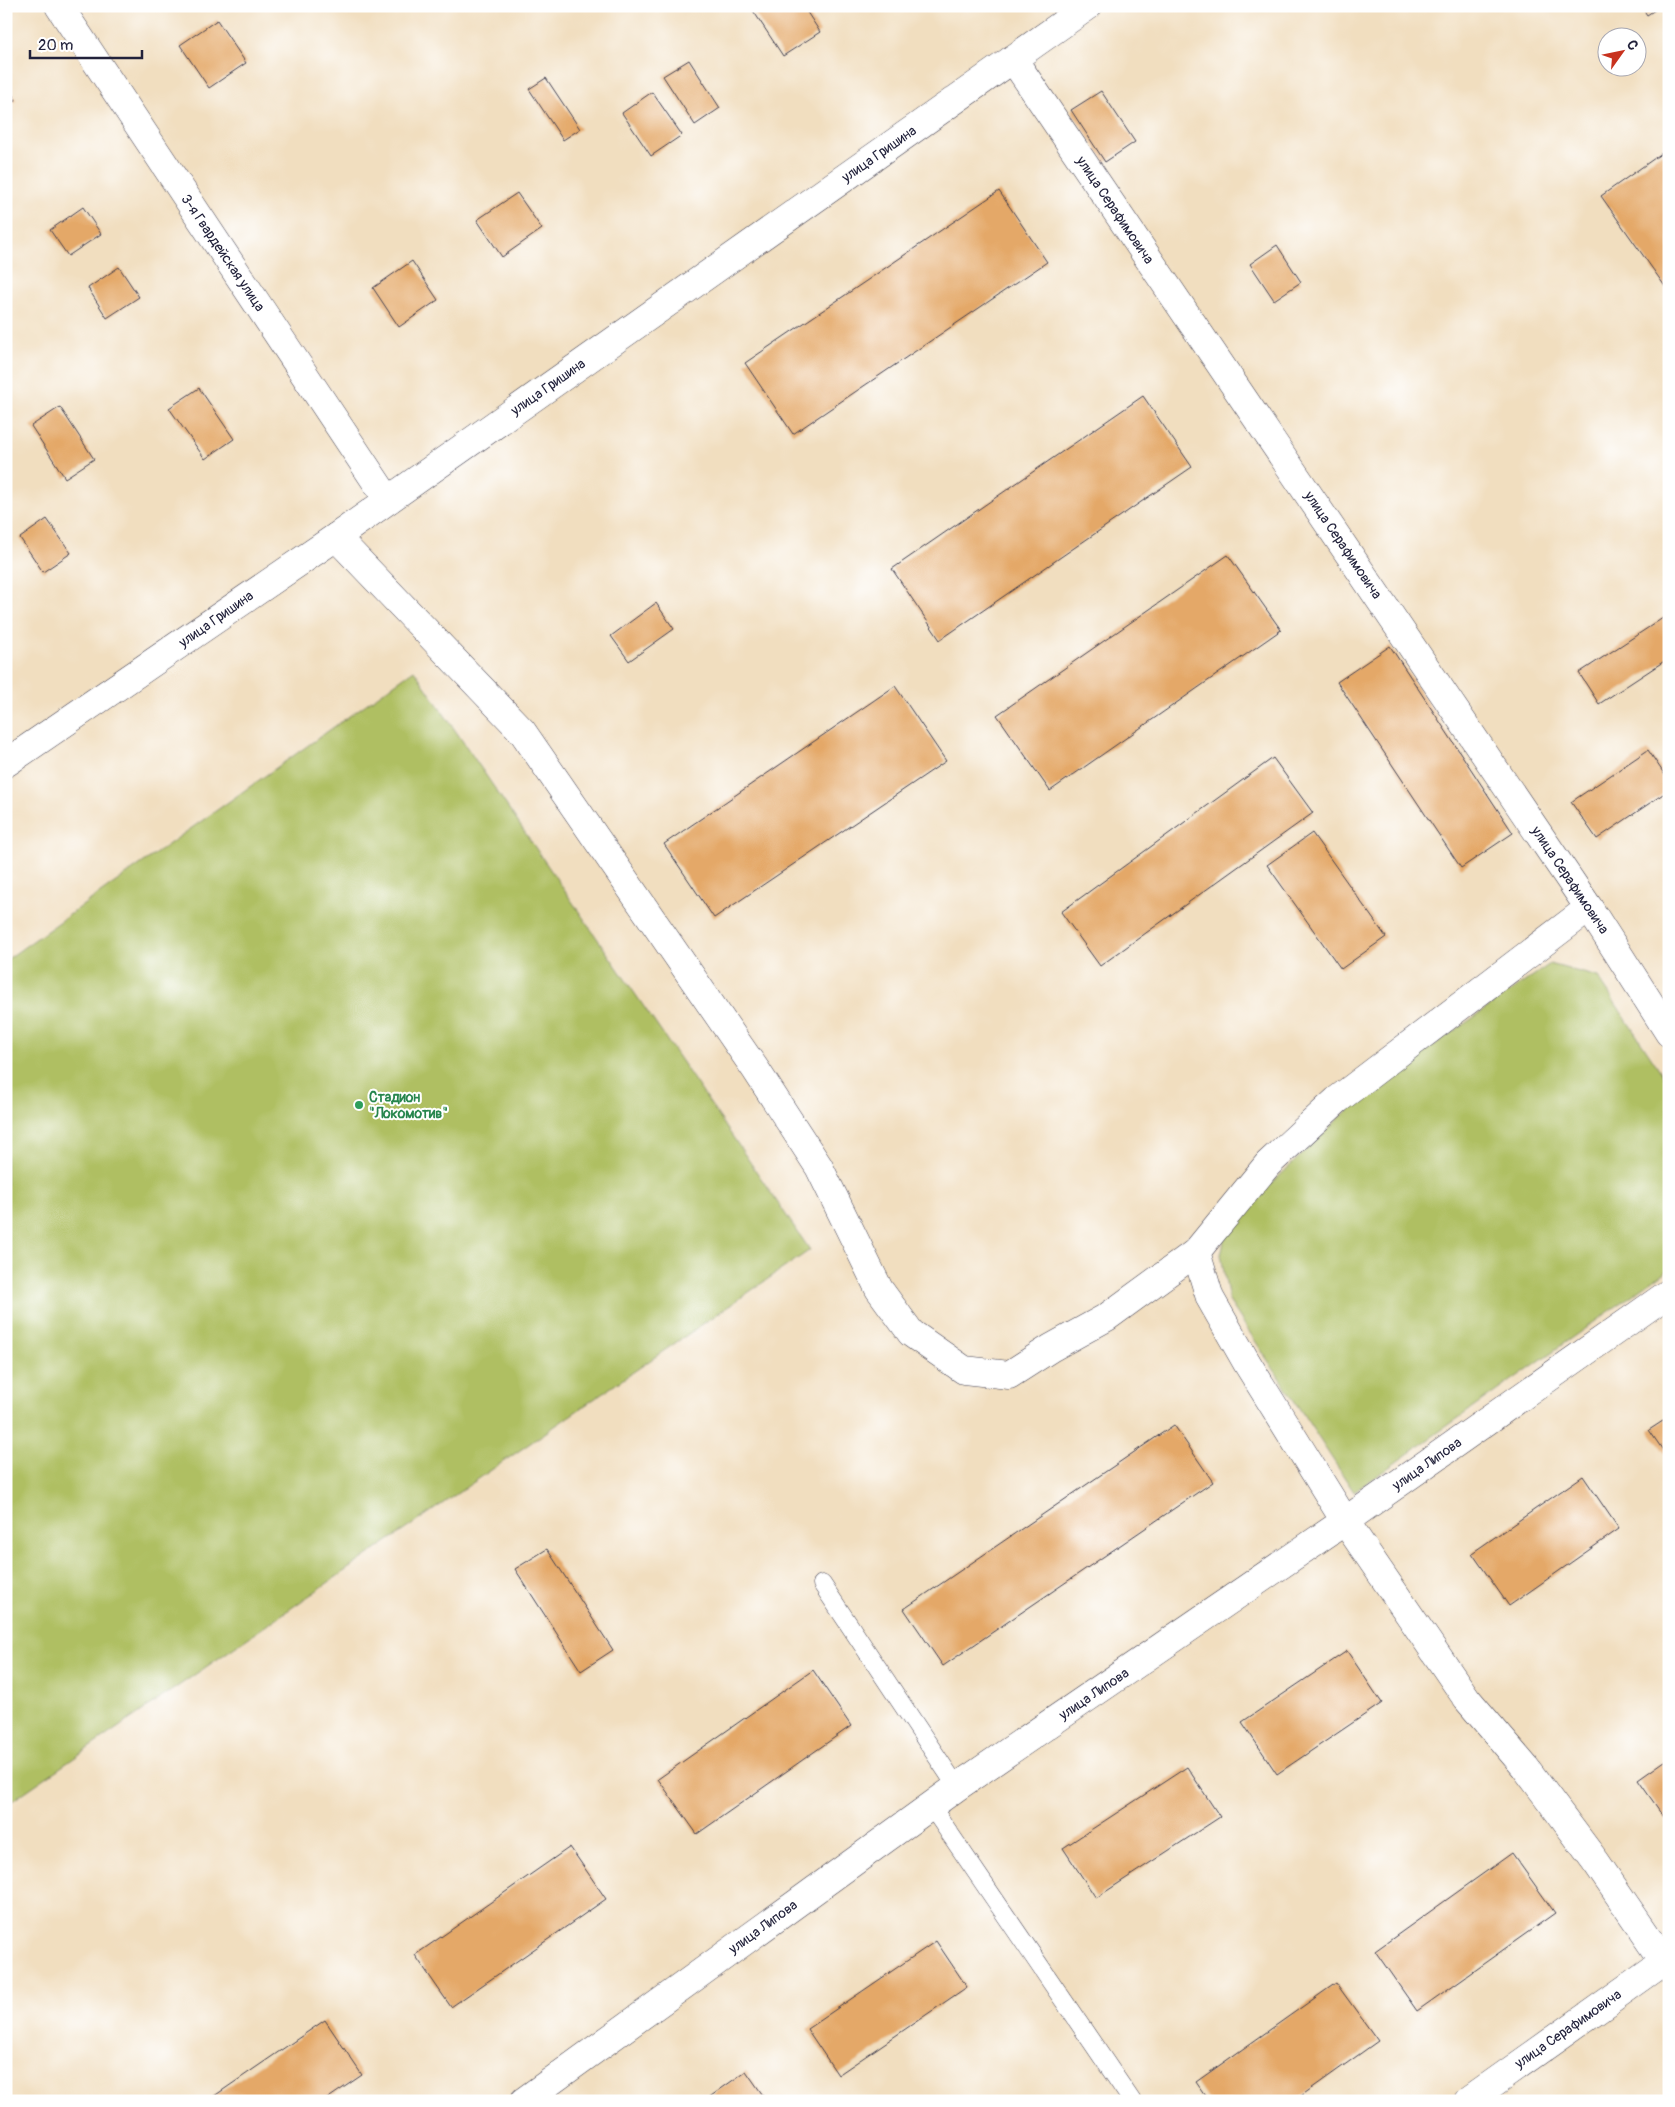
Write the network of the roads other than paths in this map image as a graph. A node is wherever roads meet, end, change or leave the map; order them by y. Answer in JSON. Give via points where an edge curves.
{"nodes":[{"id":1,"x":59,"y":6,"type":"edge"},
{"id":2,"x":1088,"y":6,"type":"edge"},
{"id":3,"x":1013,"y":59,"type":"junction"},
{"id":4,"x":388,"y":500,"type":"junction"},
{"id":5,"x":336,"y":536,"type":"junction"},
{"id":6,"x":6,"y":763,"type":"edge"},
{"id":7,"x":1589,"y":908,"type":"junction"},
{"id":8,"x":1669,"y":1033,"type":"edge"},
{"id":9,"x":1196,"y":1252,"type":"junction"},
{"id":10,"x":1669,"y":1293,"type":"edge"},
{"id":11,"x":1346,"y":1521,"type":"junction"},
{"id":12,"x":822,"y":1584,"type":"dead end"},
{"id":13,"x":957,"y":1787,"type":"junction"},
{"id":14,"x":931,"y":1806,"type":"junction"},
{"id":15,"x":1666,"y":1960,"type":"edge"},
{"id":16,"x":524,"y":2101,"type":"edge"},
{"id":17,"x":1132,"y":2101,"type":"edge"},
{"id":18,"x":1468,"y":2101,"type":"edge"}],
"edges":[{"from":1,"to":4,"type":"street","name":"3-я Гвардейская улица"},
{"from":2,"to":3,"type":"street","name":"улица Гришина"},
{"from":3,"to":4,"type":"street","name":"улица Гришина"},
{"from":3,"to":7,"type":"street","name":"улица Серафимовича"},
{"from":4,"to":5,"type":"street","name":"улица Гришина"},
{"from":5,"to":6,"type":"street","name":"улица Гришина"},
{"from":5,"to":9,"type":"street","via":[[522,731],[756,1070],[819,1167],[880,1289],[911,1333],[964,1370],[1010,1375],[1107,1317]]},
{"from":7,"to":8,"type":"street","name":"улица Серафимовича"},
{"from":7,"to":9,"type":"street","via":[[1337,1100],[1268,1164]]},
{"from":9,"to":11,"type":"street","via":[[1210,1298]]},
{"from":10,"to":11,"type":"street","name":"улица Липова"},
{"from":11,"to":13,"type":"street","name":"улица Липова"},
{"from":11,"to":15,"type":"street","via":[[1467,1700],[1543,1791]]},
{"from":12,"to":13,"type":"lane"},
{"from":13,"to":14,"type":"street","name":"улица Липова"},
{"from":14,"to":16,"type":"street","name":"улица Липова"},
{"from":14,"to":17,"type":"lane"},
{"from":15,"to":18,"type":"street","name":"улица Серафимовича"}]}
